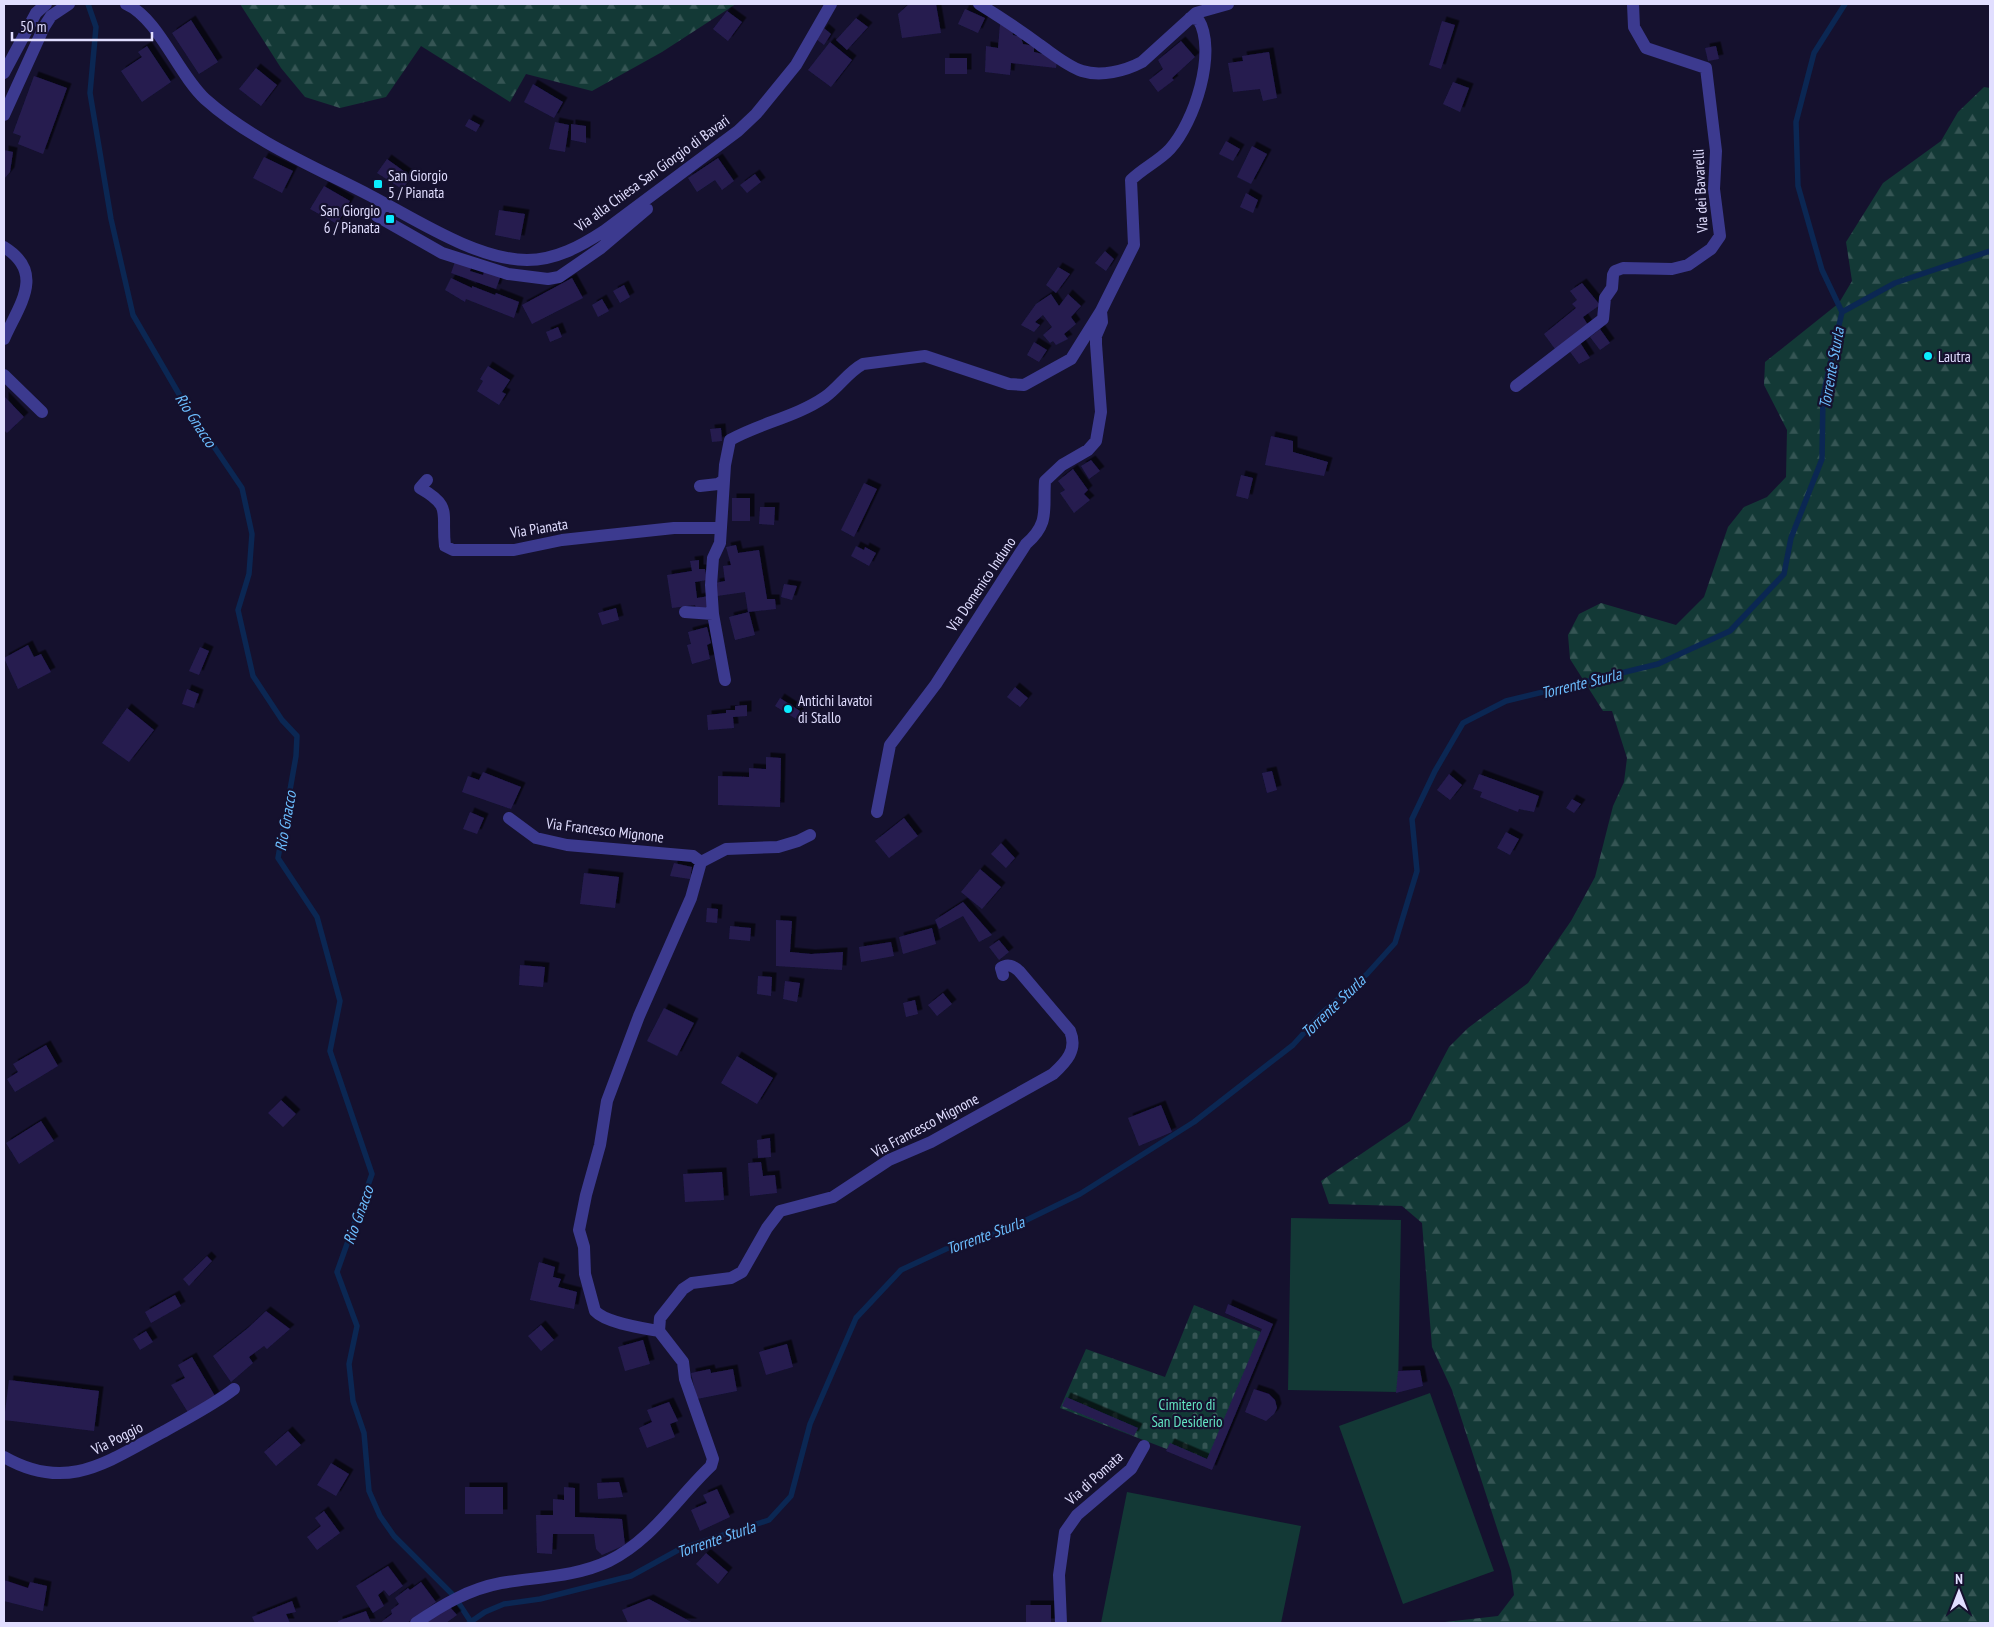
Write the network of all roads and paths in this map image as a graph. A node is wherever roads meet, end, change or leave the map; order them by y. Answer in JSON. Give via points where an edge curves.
{"nodes":[{"id":1,"x":46,"y":4,"type":"edge"},
{"id":2,"x":126,"y":4,"type":"edge"},
{"id":3,"x":831,"y":4,"type":"edge"},
{"id":4,"x":979,"y":4,"type":"edge"},
{"id":5,"x":1228,"y":4,"type":"edge"},
{"id":6,"x":1633,"y":4,"type":"edge"},
{"id":7,"x":62,"y":5,"type":"edge"},
{"id":8,"x":1190,"y":18,"type":"junction"},
{"id":9,"x":4,"y":73,"type":"edge"},
{"id":10,"x":4,"y":115,"type":"edge"},
{"id":11,"x":664,"y":186,"type":"junction"},
{"id":12,"x":384,"y":203,"type":"junction"},
{"id":13,"x":4,"y":247,"type":"edge"},
{"id":14,"x":1101,"y":311,"type":"junction"},
{"id":15,"x":4,"y":339,"type":"edge"},
{"id":16,"x":4,"y":374,"type":"edge"},
{"id":17,"x":1516,"y":386,"type":"dead end"},
{"id":18,"x":42,"y":412,"type":"dead end"},
{"id":19,"x":427,"y":480,"type":"dead end"},
{"id":20,"x":724,"y":480,"type":"junction"},
{"id":21,"x":700,"y":486,"type":"dead end"},
{"id":22,"x":720,"y":528,"type":"junction"},
{"id":23,"x":685,"y":612,"type":"dead end"},
{"id":24,"x":713,"y":614,"type":"junction"},
{"id":25,"x":725,"y":680,"type":"dead end"},
{"id":26,"x":877,"y":812,"type":"dead end"},
{"id":27,"x":509,"y":818,"type":"dead end"},
{"id":28,"x":810,"y":835,"type":"dead end"},
{"id":29,"x":701,"y":862,"type":"junction"},
{"id":30,"x":1003,"y":975,"type":"dead end"},
{"id":31,"x":659,"y":1331,"type":"junction"},
{"id":32,"x":234,"y":1388,"type":"dead end"},
{"id":33,"x":1144,"y":1446,"type":"dead end"},
{"id":34,"x":4,"y":1457,"type":"edge"},
{"id":35,"x":416,"y":1623,"type":"edge"},
{"id":36,"x":1061,"y":1623,"type":"edge"}],
"edges":[{"from":1,"to":9,"type":"street","via":[[36,13]]},
{"from":2,"to":12,"type":"street","name":"Via alla Chiesa San Giorgio di Bavari","via":[[143,15],[186,78],[215,108],[286,152]]},
{"from":3,"to":11,"type":"street","name":"Via alla Chiesa San Giorgio di Bavari","via":[[796,65],[760,109],[738,131]]},
{"from":4,"to":8,"type":"street","via":[[1064,62],[1084,72],[1096,73],[1120,70],[1142,62]]},
{"from":5,"to":8,"type":"street","via":[[1203,10]]},
{"from":6,"to":17,"type":"street","name":"Via dei Bavarelli","via":[[1634,27],[1646,48],[1706,68],[1716,151],[1714,189],[1720,236],[1711,249],[1688,265],[1672,269],[1623,268],[1616,271],[1612,288],[1605,298],[1603,319]]},
{"from":7,"to":10,"type":"street","via":[[44,27]]},
{"from":8,"to":14,"type":"street","name":"Via Domenico Induno","via":[[1198,19],[1206,40],[1203,74],[1196,99],[1174,144],[1131,180],[1134,245]]},
{"from":11,"to":12,"type":"street","name":"Via alla Chiesa San Giorgio di Bavari","via":[[586,243],[560,254],[533,260],[511,258],[480,249]]},
{"from":11,"to":12,"type":"street","via":[[668,191],[601,248],[559,277],[534,279],[442,253],[378,216]]},
{"from":13,"to":15,"type":"street","via":[[25,270],[28,285]]},
{"from":14,"to":20,"type":"street","via":[[1071,359],[1024,385],[1009,384],[925,356],[863,364],[824,398],[780,421],[746,431],[730,440]]},
{"from":14,"to":26,"type":"street","name":"Via Domenico Induno","via":[[1102,322],[1096,336],[1101,412],[1096,441],[1045,481],[1040,532],[1022,550],[936,684],[888,749]]},
{"from":16,"to":18,"type":"street"},
{"from":19,"to":22,"type":"street","name":"Via Pianata","via":[[420,488],[443,505],[445,546],[453,550],[514,550],[599,536],[674,528]]},
{"from":20,"to":21,"type":"street"},
{"from":20,"to":22,"type":"street"},
{"from":22,"to":24,"type":"street","via":[[720,543],[713,558]]},
{"from":23,"to":24,"type":"street"},
{"from":24,"to":25,"type":"street"},
{"from":27,"to":29,"type":"street","name":"Via Francesco Mignone","via":[[536,838],[566,845],[693,856]]},
{"from":28,"to":29,"type":"street","via":[[778,847],[726,849]]},
{"from":29,"to":31,"type":"street","via":[[691,898],[639,1016],[607,1101],[579,1230],[584,1247],[585,1274],[595,1311],[632,1326]]},
{"from":30,"to":31,"type":"street","name":"Via Francesco Mignone","via":[[1001,968],[1004,966],[1012,966],[1019,971],[1070,1031],[1072,1051],[1062,1066],[931,1142],[888,1160],[833,1197],[780,1212],[742,1272],[731,1278],[692,1283],[683,1289],[660,1318]]},
{"from":31,"to":35,"type":"street","via":[[683,1362],[684,1378],[713,1463],[637,1543],[598,1569],[500,1584],[447,1602]]},
{"from":32,"to":34,"type":"street","name":"Via Poggio","via":[[191,1417],[100,1466],[77,1473],[55,1474]]},
{"from":33,"to":36,"type":"street","name":"Via di Pomata","via":[[1131,1469],[1077,1514],[1065,1532],[1059,1575]]}]}
